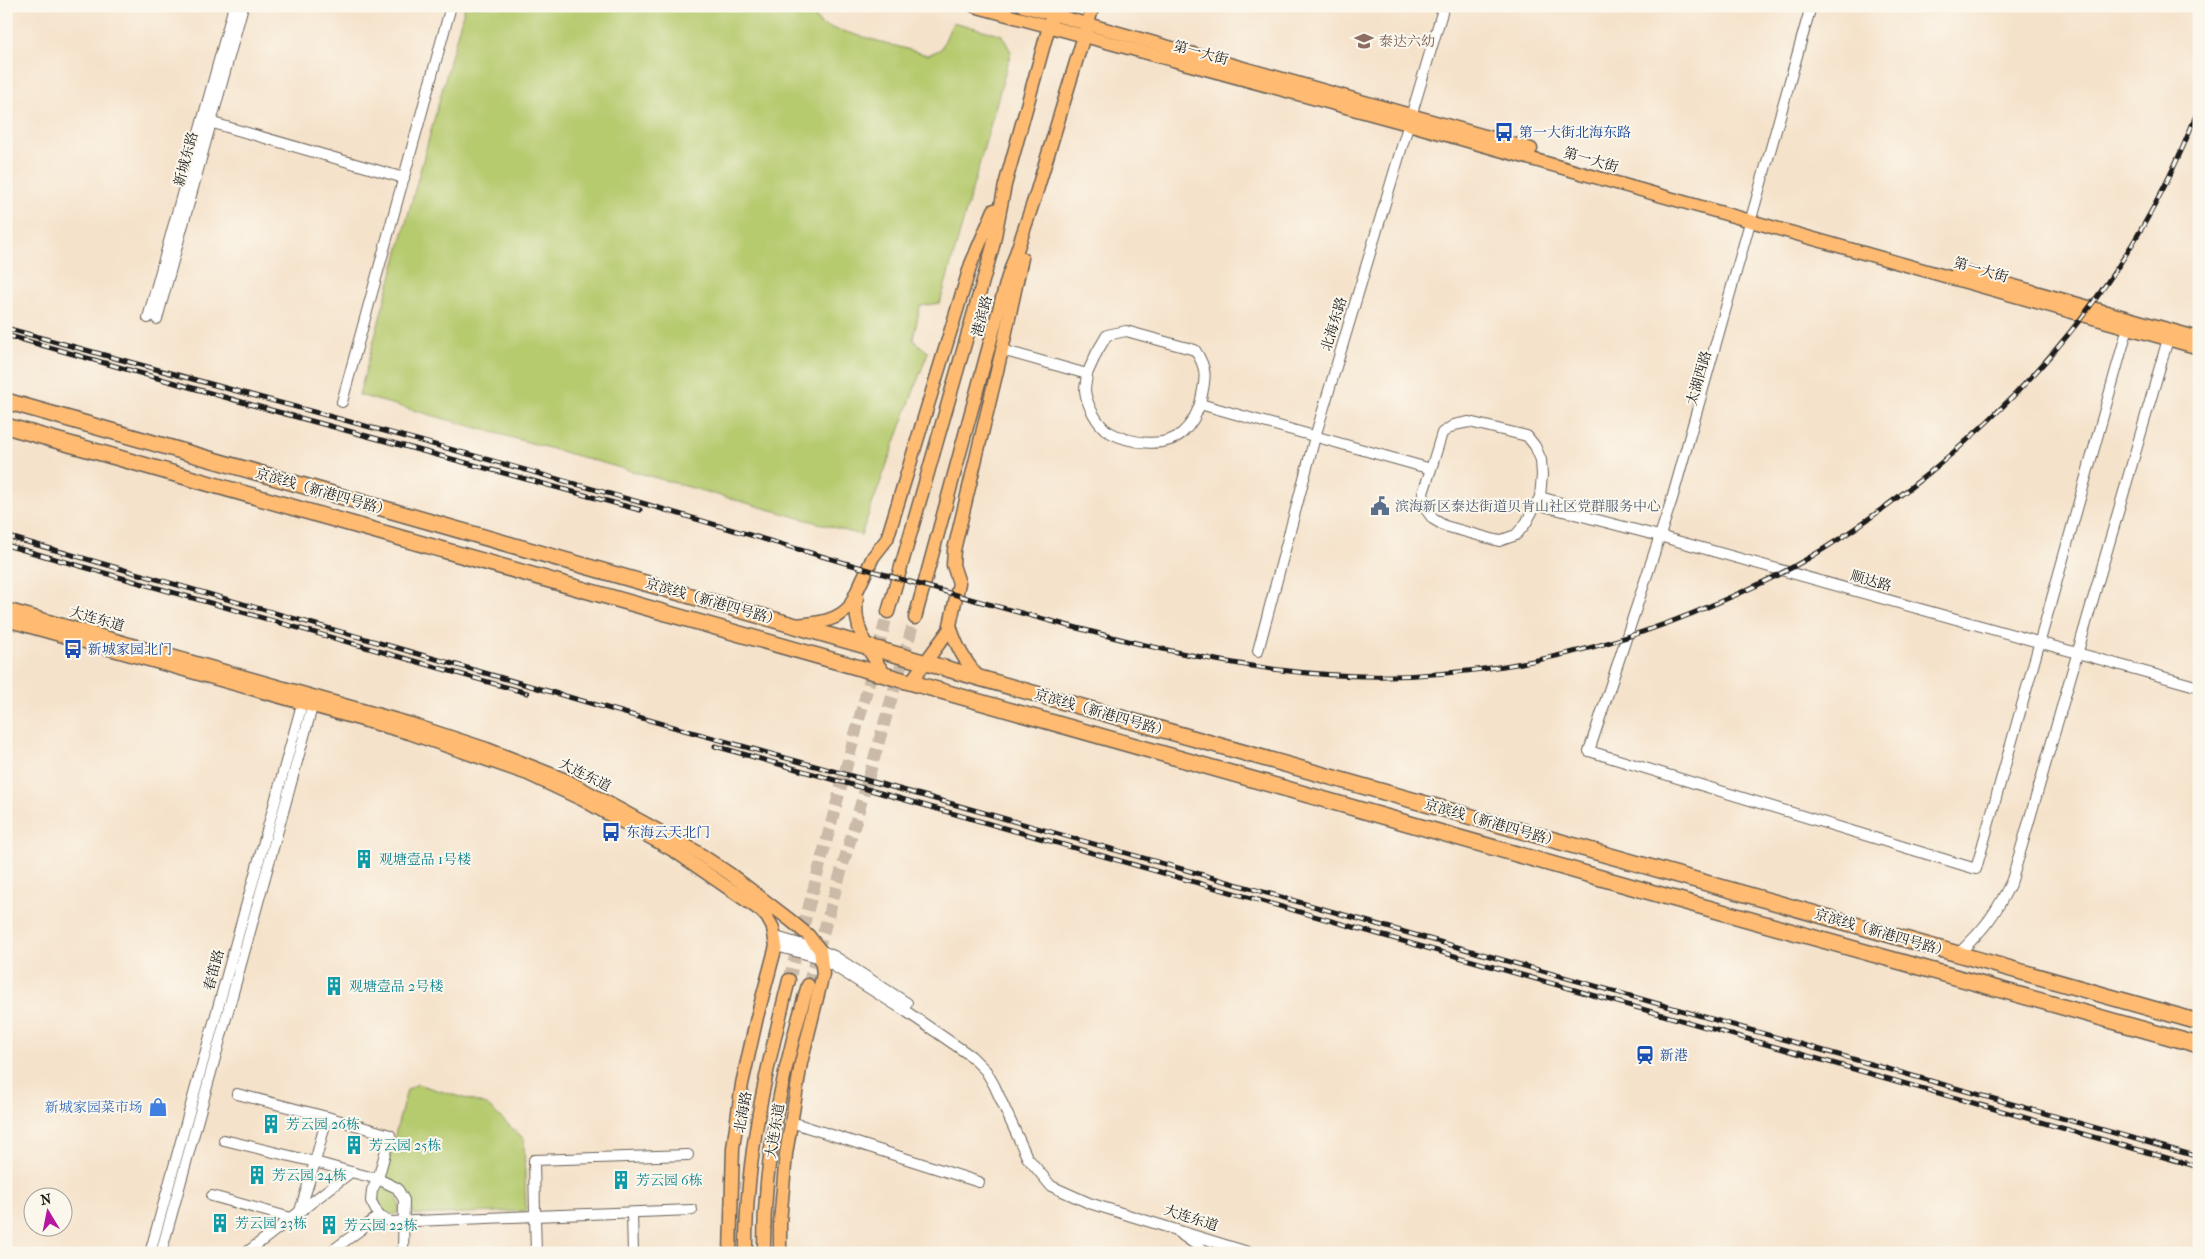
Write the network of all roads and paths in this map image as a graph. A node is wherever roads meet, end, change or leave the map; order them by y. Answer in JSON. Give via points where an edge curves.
{"nodes":[{"id":1,"x":234,"y":6,"type":"edge"},
{"id":2,"x":243,"y":6,"type":"edge"},
{"id":3,"x":451,"y":6,"type":"edge"},
{"id":4,"x":974,"y":6,"type":"edge"},
{"id":5,"x":1023,"y":6,"type":"edge"},
{"id":6,"x":1093,"y":6,"type":"edge"},
{"id":7,"x":1444,"y":6,"type":"edge"},
{"id":8,"x":1811,"y":6,"type":"edge"},
{"id":9,"x":1818,"y":6,"type":"edge"},
{"id":10,"x":1054,"y":10,"type":"edge"},
{"id":11,"x":1049,"y":27,"type":"junction"},
{"id":12,"x":1086,"y":31,"type":"junction"},
{"id":13,"x":1410,"y":120,"type":"junction"},
{"id":14,"x":207,"y":121,"type":"junction"},
{"id":15,"x":404,"y":178,"type":"junction"},
{"id":16,"x":1005,"y":184,"type":"junction"},
{"id":17,"x":1035,"y":197,"type":"junction"},
{"id":18,"x":1755,"y":217,"type":"junction"},
{"id":19,"x":152,"y":318,"type":"dead end"},
{"id":20,"x":2129,"y":323,"type":"junction"},
{"id":21,"x":2199,"y":338,"type":"edge"},
{"id":22,"x":2168,"y":339,"type":"junction"},
{"id":23,"x":2199,"y":348,"type":"edge"},
{"id":24,"x":1002,"y":350,"type":"junction"},
{"id":25,"x":1087,"y":374,"type":"junction"},
{"id":26,"x":6,"y":401,"type":"edge"},
{"id":27,"x":342,"y":402,"type":"dead end"},
{"id":28,"x":1200,"y":404,"type":"junction"},
{"id":29,"x":6,"y":426,"type":"edge"},
{"id":30,"x":1315,"y":436,"type":"junction"},
{"id":31,"x":1431,"y":469,"type":"junction"},
{"id":32,"x":1538,"y":501,"type":"junction"},
{"id":33,"x":1663,"y":535,"type":"junction"},
{"id":34,"x":858,"y":587,"type":"junction"},
{"id":35,"x":6,"y":609,"type":"edge"},
{"id":36,"x":888,"y":612,"type":"tunnel mouth"},
{"id":37,"x":915,"y":618,"type":"tunnel mouth"},
{"id":38,"x":6,"y":620,"type":"edge"},
{"id":39,"x":950,"y":625,"type":"junction"},
{"id":40,"x":795,"y":626,"type":"junction"},
{"id":41,"x":2040,"y":640,"type":"junction"},
{"id":42,"x":866,"y":646,"type":"junction"},
{"id":43,"x":1258,"y":651,"type":"dead end"},
{"id":44,"x":2078,"y":651,"type":"junction"},
{"id":45,"x":926,"y":662,"type":"junction"},
{"id":46,"x":886,"y":676,"type":"junction"},
{"id":47,"x":979,"y":678,"type":"junction"},
{"id":48,"x":2199,"y":682,"type":"edge"},
{"id":49,"x":910,"y":683,"type":"junction"},
{"id":50,"x":2199,"y":687,"type":"edge"},
{"id":51,"x":308,"y":700,"type":"junction"},
{"id":52,"x":776,"y":942,"type":"junction"},
{"id":53,"x":821,"y":954,"type":"junction"},
{"id":54,"x":1958,"y":954,"type":"junction"},
{"id":55,"x":789,"y":980,"type":"tunnel mouth"},
{"id":56,"x":808,"y":985,"type":"tunnel mouth"},
{"id":57,"x":2199,"y":1022,"type":"edge"},
{"id":58,"x":2199,"y":1045,"type":"edge"},
{"id":59,"x":237,"y":1094,"type":"dead end"},
{"id":60,"x":327,"y":1117,"type":"junction"},
{"id":61,"x":791,"y":1122,"type":"junction"},
{"id":62,"x":224,"y":1140,"type":"dead end"},
{"id":63,"x":688,"y":1155,"type":"dead end"},
{"id":64,"x":314,"y":1162,"type":"junction"},
{"id":65,"x":351,"y":1172,"type":"junction"},
{"id":66,"x":378,"y":1179,"type":"junction"},
{"id":67,"x":979,"y":1182,"type":"dead end"},
{"id":68,"x":212,"y":1196,"type":"dead end"},
{"id":69,"x":692,"y":1210,"type":"dead end"},
{"id":70,"x":300,"y":1211,"type":"junction"},
{"id":71,"x":632,"y":1213,"type":"junction"},
{"id":72,"x":379,"y":1216,"type":"junction"},
{"id":73,"x":535,"y":1216,"type":"junction"},
{"id":74,"x":291,"y":1218,"type":"junction"},
{"id":75,"x":403,"y":1222,"type":"junction"},
{"id":76,"x":1170,"y":1226,"type":"junction"},
{"id":77,"x":150,"y":1253,"type":"edge"},
{"id":78,"x":161,"y":1253,"type":"edge"},
{"id":79,"x":246,"y":1253,"type":"edge"},
{"id":80,"x":329,"y":1253,"type":"edge"},
{"id":81,"x":403,"y":1253,"type":"edge"},
{"id":82,"x":536,"y":1253,"type":"edge"},
{"id":83,"x":633,"y":1253,"type":"edge"},
{"id":84,"x":730,"y":1253,"type":"edge"},
{"id":85,"x":746,"y":1253,"type":"edge"},
{"id":86,"x":764,"y":1253,"type":"edge"},
{"id":87,"x":780,"y":1253,"type":"edge"},
{"id":88,"x":1208,"y":1253,"type":"edge"},
{"id":89,"x":1251,"y":1253,"type":"edge"}],
"edges":[{"from":1,"to":14,"type":"street","name":"新城东路"},
{"from":2,"to":14,"type":"street","name":"新城东路"},
{"from":3,"to":15,"type":"street"},
{"from":4,"to":11,"type":"main road","name":"第一大街"},
{"from":5,"to":10,"type":"main road","name":"第一大街"},
{"from":6,"to":12,"type":"main road"},
{"from":7,"to":13,"type":"street","name":"北海东路"},
{"from":8,"to":18,"type":"street","name":"太湖西路"},
{"from":9,"to":18,"type":"street","name":"太湖西路"},
{"from":10,"to":11,"type":"main road"},
{"from":10,"to":12,"type":"main road","name":"第一大街"},
{"from":11,"to":12,"type":"main road","name":"第一大街"},
{"from":11,"to":16,"type":"main road"},
{"from":12,"to":13,"type":"main road","name":"第一大街"},
{"from":12,"to":17,"type":"main road","name":"港滨路"},
{"from":13,"to":18,"type":"main road","name":"第一大街"},
{"from":13,"to":30,"type":"street","name":"北海东路"},
{"from":14,"to":15,"type":"street"},
{"from":14,"to":19,"type":"street","name":"新城东路"},
{"from":15,"to":27,"type":"street"},
{"from":16,"to":34,"type":"main road","via":[[971,264],[887,539],[873,556]]},
{"from":16,"to":36,"type":"main road","via":[[993,246]]},
{"from":17,"to":24,"type":"main road"},
{"from":17,"to":37,"type":"main road","name":"港滨路","via":[[1008,280]]},
{"from":18,"to":20,"type":"main road","name":"第一大街"},
{"from":18,"to":33,"type":"street","name":"太湖西路"},
{"from":20,"to":21,"type":"main road","name":"第一大街"},
{"from":20,"to":22,"type":"main road","name":"第一大街"},
{"from":20,"to":41,"type":"street"},
{"from":22,"to":23,"type":"main road","name":"第一大街"},
{"from":22,"to":44,"type":"street"},
{"from":24,"to":25,"type":"street"},
{"from":24,"to":39,"type":"main road","via":[[954,550],[953,565],[959,583]]},
{"from":25,"to":28,"type":"street","via":[[1085,390],[1096,418],[1107,431],[1142,442],[1159,442],[1181,434],[1196,418]]},
{"from":25,"to":28,"type":"street","via":[[1107,335],[1126,331],[1195,350],[1203,361],[1206,376]]},
{"from":26,"to":40,"type":"highway","name":"京滨线（新港四号路）"},
{"from":28,"to":30,"type":"street"},
{"from":29,"to":46,"type":"highway","name":"京滨线（新港四号路）"},
{"from":30,"to":31,"type":"street"},
{"from":30,"to":43,"type":"street","name":"北海东路"},
{"from":31,"to":32,"type":"street","via":[[1424,493],[1427,510],[1433,520],[1445,526],[1499,541],[1516,535]]},
{"from":31,"to":32,"type":"street","via":[[1442,433],[1454,425],[1469,422],[1527,436],[1541,460]]},
{"from":32,"to":33,"type":"street","name":"顺达路"},
{"from":33,"to":41,"type":"street","name":"顺达路"},
{"from":33,"to":41,"type":"street","name":"太湖西路","via":[[1592,752],[1976,869]]},
{"from":34,"to":40,"type":"main road","via":[[844,613],[824,621]]},
{"from":34,"to":42,"type":"main road","via":[[856,620]]},
{"from":35,"to":51,"type":"main road","name":"大连东道"},
{"from":38,"to":51,"type":"main road","name":"大连东道"},
{"from":39,"to":45,"type":"main road"},
{"from":39,"to":47,"type":"main road","via":[[956,646]]},
{"from":40,"to":42,"type":"highway","name":"京滨线（新港四号路）"},
{"from":41,"to":44,"type":"street","name":"顺达路"},
{"from":42,"to":45,"type":"highway","name":"京滨线（新港四号路）"},
{"from":42,"to":46,"type":"main road"},
{"from":44,"to":48,"type":"street","name":"顺达路"},
{"from":44,"to":50,"type":"street","name":"顺达路"},
{"from":44,"to":54,"type":"street","via":[[2012,880],[1999,908],[1984,929]]},
{"from":45,"to":47,"type":"highway","name":"京滨线（新港四号路）"},
{"from":45,"to":49,"type":"main road"},
{"from":46,"to":49,"type":"highway","name":"京滨线（新港四号路）"},
{"from":47,"to":54,"type":"highway","name":"京滨线（新港四号路）"},
{"from":49,"to":58,"type":"highway","name":"京滨线（新港四号路）"},
{"from":51,"to":52,"type":"main road","name":"大连东道","via":[[468,752],[528,774],[583,800],[676,852],[751,903],[767,917]]},
{"from":51,"to":53,"type":"main road","name":"大连东道","via":[[477,746],[566,780],[694,850],[730,874],[807,933]]},
{"from":51,"to":77,"type":"street","name":"春笛路"},
{"from":51,"to":78,"type":"street","name":"春笛路"},
{"from":52,"to":53,"type":"street","name":"大连东道"},
{"from":52,"to":84,"type":"main road","via":[[742,1084],[733,1148]]},
{"from":53,"to":61,"type":"main road","name":"大连东道","via":[[823,974]]},
{"from":53,"to":76,"type":"street","name":"大连东道","via":[[957,1045],[978,1063],[994,1085],[1031,1164],[1051,1186],[1089,1203]]},
{"from":54,"to":57,"type":"highway","name":"京滨线（新港四号路）"},
{"from":55,"to":85,"type":"main road","name":"北海路","via":[[758,1109]]},
{"from":56,"to":86,"type":"main road","via":[[787,1058],[774,1123],[767,1179]]},
{"from":59,"to":60,"type":"street"},
{"from":60,"to":64,"type":"street"},
{"from":60,"to":66,"type":"street","via":[[390,1135]]},
{"from":61,"to":67,"type":"street"},
{"from":61,"to":87,"type":"main road","name":"大连东道","via":[[782,1186]]},
{"from":62,"to":64,"type":"street"},
{"from":63,"to":73,"type":"street","via":[[534,1160]]},
{"from":64,"to":65,"type":"street"},
{"from":64,"to":70,"type":"street"},
{"from":65,"to":66,"type":"street"},
{"from":65,"to":70,"type":"street"},
{"from":66,"to":72,"type":"street","via":[[371,1201]]},
{"from":66,"to":75,"type":"street","via":[[397,1188],[404,1200]]},
{"from":68,"to":74,"type":"street"},
{"from":69,"to":71,"type":"street"},
{"from":70,"to":74,"type":"street"},
{"from":71,"to":73,"type":"street"},
{"from":71,"to":83,"type":"street"},
{"from":72,"to":75,"type":"street","via":[[391,1222]]},
{"from":72,"to":80,"type":"street"},
{"from":73,"to":75,"type":"street"},
{"from":73,"to":82,"type":"street"},
{"from":74,"to":79,"type":"street"},
{"from":75,"to":81,"type":"street"},
{"from":76,"to":88,"type":"street"},
{"from":76,"to":89,"type":"street","name":"大连东道"}]}
